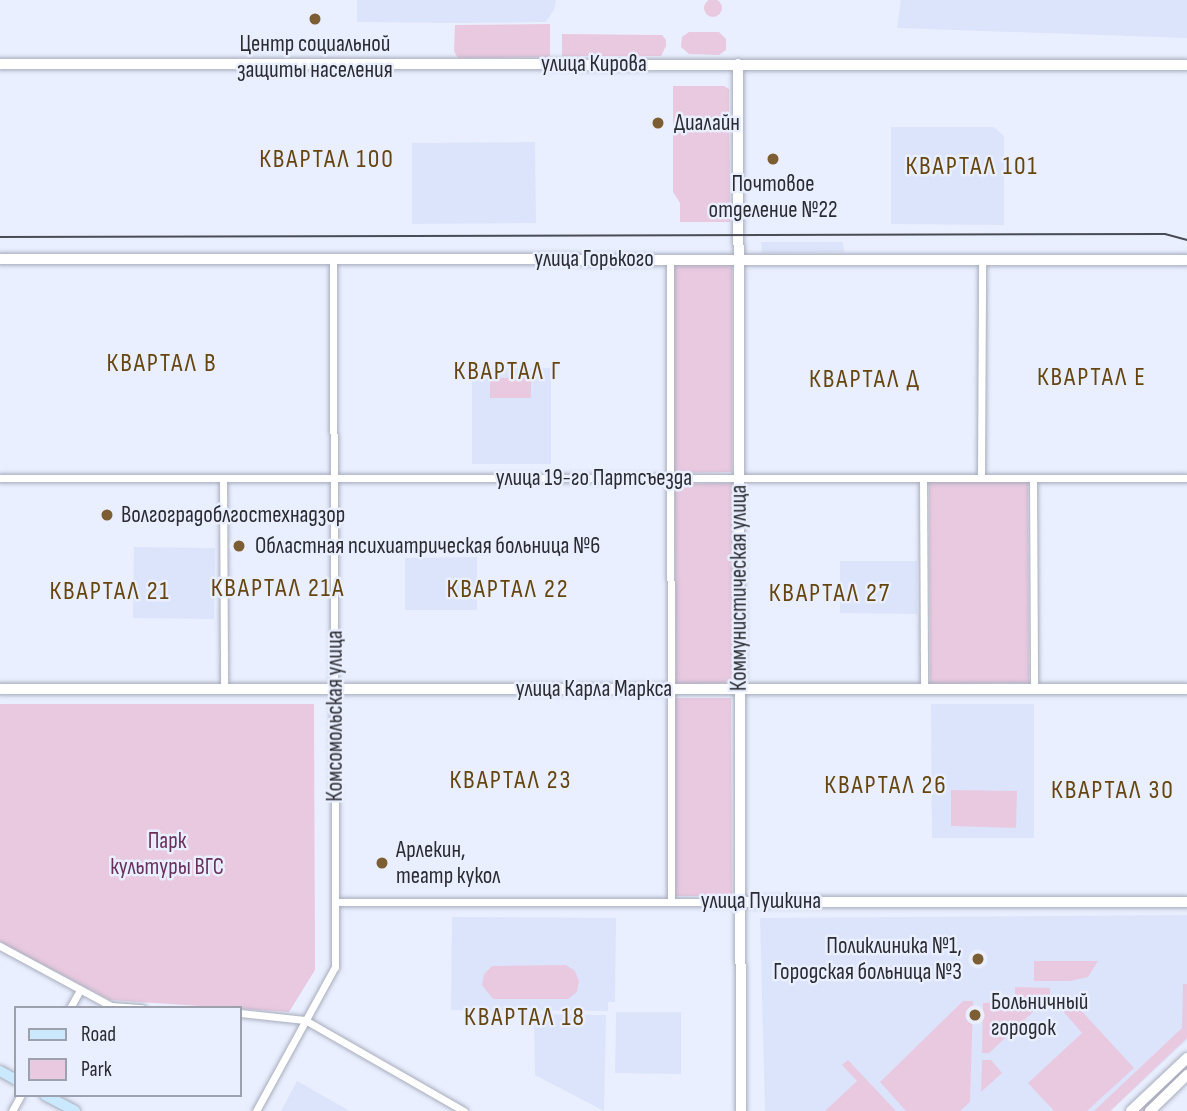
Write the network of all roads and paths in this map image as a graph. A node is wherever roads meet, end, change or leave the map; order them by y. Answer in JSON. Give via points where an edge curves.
{"nodes":[{"id":1,"x":0,"y":64,"type":"edge"},
{"id":2,"x":738,"y":64,"type":"junction"},
{"id":3,"x":1187,"y":65,"type":"edge"},
{"id":4,"x":333,"y":258,"type":"junction"},
{"id":5,"x":0,"y":259,"type":"edge"},
{"id":6,"x":670,"y":259,"type":"junction"},
{"id":7,"x":740,"y":259,"type":"junction"},
{"id":8,"x":982,"y":260,"type":"junction"},
{"id":9,"x":1187,"y":260,"type":"edge"},
{"id":10,"x":739,"y":477,"type":"junction"},
{"id":11,"x":0,"y":478,"type":"edge"},
{"id":12,"x":223,"y":478,"type":"junction"},
{"id":13,"x":333,"y":478,"type":"junction"},
{"id":14,"x":669,"y":478,"type":"junction"},
{"id":15,"x":923,"y":478,"type":"junction"},
{"id":16,"x":981,"y":478,"type":"junction"},
{"id":17,"x":1033,"y":478,"type":"junction"},
{"id":18,"x":1187,"y":478,"type":"edge"},
{"id":19,"x":924,"y":687,"type":"junction"},
{"id":20,"x":1034,"y":688,"type":"junction"},
{"id":21,"x":0,"y":689,"type":"edge"},
{"id":22,"x":224,"y":689,"type":"junction"},
{"id":23,"x":336,"y":689,"type":"junction"},
{"id":24,"x":739,"y":689,"type":"junction"},
{"id":25,"x":1187,"y":689,"type":"edge"},
{"id":26,"x":670,"y":690,"type":"junction"},
{"id":27,"x":335,"y":902,"type":"junction"},
{"id":28,"x":671,"y":902,"type":"junction"},
{"id":29,"x":742,"y":902,"type":"junction"},
{"id":30,"x":1187,"y":902,"type":"edge"},
{"id":31,"x":0,"y":946,"type":"edge"},
{"id":32,"x":80,"y":990,"type":"junction"},
{"id":33,"x":71,"y":1006,"type":"edge"},
{"id":34,"x":111,"y":1006,"type":"edge"},
{"id":35,"x":242,"y":1013,"type":"edge"},
{"id":36,"x":306,"y":1020,"type":"junction"},
{"id":37,"x":1187,"y":1058,"type":"edge"},
{"id":38,"x":1187,"y":1075,"type":"edge"},
{"id":39,"x":49,"y":1097,"type":"edge"},
{"id":40,"x":75,"y":1111,"type":"edge"},
{"id":41,"x":256,"y":1111,"type":"edge"},
{"id":42,"x":464,"y":1111,"type":"edge"},
{"id":43,"x":741,"y":1111,"type":"edge"},
{"id":44,"x":1131,"y":1111,"type":"edge"},
{"id":45,"x":1150,"y":1111,"type":"edge"}],
"edges":[{"from":1,"to":2,"type":"street","name":"улица Кирова"},
{"from":2,"to":3,"type":"street","name":"улица Кирова"},
{"from":2,"to":7,"type":"street","name":"Коммунистическая улица"},
{"from":4,"to":5,"type":"street","name":"улица Горького"},
{"from":4,"to":6,"type":"street","name":"улица Горького"},
{"from":4,"to":13,"type":"street","name":"Комсомольская улица"},
{"from":6,"to":7,"type":"street","name":"улица Горького"},
{"from":6,"to":14,"type":"street"},
{"from":7,"to":8,"type":"street","name":"улица Горького"},
{"from":7,"to":10,"type":"street","name":"Коммунистическая улица"},
{"from":8,"to":9,"type":"street","name":"улица Горького"},
{"from":8,"to":16,"type":"street"},
{"from":10,"to":14,"type":"street","name":"улица 19-го Партсъезда"},
{"from":10,"to":15,"type":"street","name":"улица 19-го Партсъезда"},
{"from":10,"to":24,"type":"street","name":"Коммунистическая улица"},
{"from":11,"to":12,"type":"street","name":"улица 19-го Партсъезда"},
{"from":12,"to":13,"type":"street","name":"улица 19-го Партсъезда"},
{"from":12,"to":22,"type":"street"},
{"from":13,"to":14,"type":"street","name":"улица 19-го Партсъезда"},
{"from":13,"to":23,"type":"street","name":"Комсомольская улица"},
{"from":14,"to":26,"type":"street"},
{"from":15,"to":16,"type":"street","name":"улица 19-го Партсъезда"},
{"from":15,"to":19,"type":"street"},
{"from":16,"to":17,"type":"street","name":"улица 19-го Партсъезда"},
{"from":17,"to":18,"type":"street","name":"улица 19-го Партсъезда"},
{"from":17,"to":20,"type":"street"},
{"from":19,"to":20,"type":"street","name":"улица Карла Маркса"},
{"from":19,"to":24,"type":"street","name":"улица Карла Маркса"},
{"from":20,"to":25,"type":"street","name":"улица Карла Маркса"},
{"from":21,"to":22,"type":"street","name":"улица Карла Маркса"},
{"from":22,"to":23,"type":"street","name":"улица Карла Маркса"},
{"from":23,"to":26,"type":"street","name":"улица Карла Маркса"},
{"from":23,"to":27,"type":"street","name":"Комсомольская улица"},
{"from":24,"to":26,"type":"street","name":"улица Карла Маркса"},
{"from":24,"to":29,"type":"street","name":"Коммунистическая улица"},
{"from":26,"to":28,"type":"street"},
{"from":27,"to":28,"type":"street","name":"улица Пушкина"},
{"from":27,"to":36,"type":"street","name":"Комсомольская улица","via":[[335,967]]},
{"from":28,"to":29,"type":"street","name":"улица Пушкина"},
{"from":29,"to":30,"type":"street","name":"улица Пушкина"},
{"from":29,"to":43,"type":"street","name":"Коммунистическая улица"},
{"from":31,"to":32,"type":"street"},
{"from":32,"to":33,"type":"street"},
{"from":32,"to":34,"type":"street"},
{"from":35,"to":36,"type":"street"},
{"from":36,"to":41,"type":"street","name":"Комсомольская улица"},
{"from":36,"to":42,"type":"street"},
{"from":37,"to":44,"type":"street"},
{"from":38,"to":45,"type":"street"},
{"from":39,"to":40,"type":"main road"}]}
